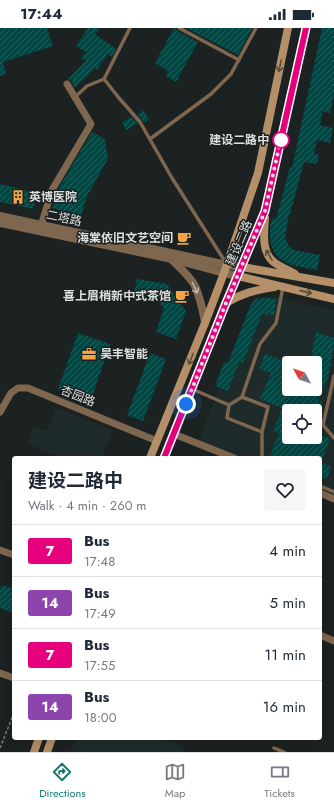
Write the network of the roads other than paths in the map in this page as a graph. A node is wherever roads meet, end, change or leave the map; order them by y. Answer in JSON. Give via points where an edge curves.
{"nodes":[{"id":1,"x":130,"y":28,"type":"edge"},
{"id":2,"x":179,"y":28,"type":"edge"},
{"id":3,"x":256,"y":28,"type":"edge"},
{"id":4,"x":288,"y":28,"type":"edge"},
{"id":5,"x":306,"y":28,"type":"edge"},
{"id":6,"x":239,"y":60,"type":"junction"},
{"id":7,"x":104,"y":79,"type":"junction"},
{"id":8,"x":66,"y":84,"type":"dead end"},
{"id":9,"x":74,"y":97,"type":"junction"},
{"id":10,"x":150,"y":139,"type":"junction"},
{"id":11,"x":258,"y":174,"type":"junction"},
{"id":12,"x":272,"y":179,"type":"junction"},
{"id":13,"x":265,"y":211,"type":"junction"},
{"id":14,"x":0,"y":216,"type":"edge"},
{"id":15,"x":0,"y":223,"type":"edge"},
{"id":16,"x":40,"y":228,"type":"junction"},
{"id":17,"x":172,"y":259,"type":"junction"},
{"id":18,"x":242,"y":267,"type":"junction"},
{"id":19,"x":226,"y":269,"type":"junction"},
{"id":20,"x":238,"y":276,"type":"junction"},
{"id":21,"x":300,"y":277,"type":"junction"},
{"id":22,"x":334,"y":283,"type":"edge"},
{"id":23,"x":281,"y":287,"type":"junction"},
{"id":24,"x":334,"y":299,"type":"edge"},
{"id":25,"x":226,"y":303,"type":"junction"},
{"id":26,"x":205,"y":323,"type":"junction"},
{"id":27,"x":334,"y":376,"type":"edge"},
{"id":28,"x":192,"y":389,"type":"junction"},
{"id":29,"x":242,"y":397,"type":"junction"},
{"id":30,"x":229,"y":405,"type":"junction"},
{"id":31,"x":0,"y":412,"type":"edge"},
{"id":32,"x":262,"y":432,"type":"junction"},
{"id":33,"x":174,"y":434,"type":"junction"},
{"id":34,"x":334,"y":438,"type":"edge"},
{"id":35,"x":157,"y":441,"type":"junction"},
{"id":36,"x":151,"y":456,"type":"edge"},
{"id":37,"x":165,"y":456,"type":"edge"},
{"id":38,"x":229,"y":456,"type":"edge"},
{"id":39,"x":262,"y":456,"type":"edge"},
{"id":40,"x":322,"y":487,"type":"edge"},
{"id":41,"x":334,"y":492,"type":"edge"},
{"id":42,"x":322,"y":494,"type":"edge"},
{"id":43,"x":334,"y":499,"type":"edge"},
{"id":44,"x":0,"y":550,"type":"edge"},
{"id":45,"x":12,"y":554,"type":"edge"},
{"id":46,"x":322,"y":636,"type":"edge"},
{"id":47,"x":334,"y":641,"type":"edge"},
{"id":48,"x":0,"y":672,"type":"edge"},
{"id":49,"x":12,"y":677,"type":"edge"},
{"id":50,"x":38,"y":740,"type":"edge"},
{"id":51,"x":51,"y":740,"type":"edge"},
{"id":52,"x":274,"y":748,"type":"dead end"},
{"id":53,"x":34,"y":752,"type":"edge"},
{"id":54,"x":47,"y":752,"type":"edge"},
{"id":55,"x":284,"y":752,"type":"edge"}],
"edges":[{"from":1,"to":7,"type":"lane"},
{"from":2,"to":6,"type":"lane"},
{"from":3,"to":6,"type":"lane"},
{"from":4,"to":11,"type":"main road","name":"建设二路","one_way":true},
{"from":5,"to":12,"type":"main road","name":"建设二路"},
{"from":6,"to":10,"type":"lane","via":[[232,74],[211,94]]},
{"from":7,"to":9,"type":"lane","via":[[88,86]]},
{"from":7,"to":10,"type":"lane","via":[[140,122]]},
{"from":8,"to":9,"type":"street"},
{"from":9,"to":16,"type":"street","via":[[91,124],[52,190]]},
{"from":10,"to":19,"type":"lane"},
{"from":11,"to":12,"type":"main road","via":[[262,178]]},
{"from":11,"to":19,"type":"main road","name":"建设二路"},
{"from":12,"to":13,"type":"main road","name":"建设二路"},
{"from":13,"to":18,"type":"main road","name":"建设二路"},
{"from":21,"to":13,"type":"main road","one_way":true,"via":[[273,262],[267,254],[263,235]]},
{"from":14,"to":16,"type":"street","name":"二塔路"},
{"from":15,"to":16,"type":"street","name":"二塔路"},
{"from":16,"to":17,"type":"street","name":"二塔路"},
{"from":16,"to":19,"type":"street","name":"二塔路"},
{"from":17,"to":19,"type":"street","name":"二塔路"},
{"from":17,"to":26,"type":"street","one_way":true,"via":[[194,285]]},
{"from":18,"to":19,"type":"street","name":"二塔路"},
{"from":18,"to":20,"type":"main road","name":"建设二路"},
{"from":18,"to":21,"type":"main road","name":"二塔路"},
{"from":19,"to":20,"type":"street"},
{"from":19,"to":26,"type":"main road","name":"建设二路"},
{"from":20,"to":23,"type":"main road"},
{"from":20,"to":25,"type":"main road","name":"建设二路"},
{"from":21,"to":22,"type":"main road","name":"二塔路"},
{"from":23,"to":24,"type":"main road","one_way":true},
{"from":23,"to":25,"type":"main road","via":[[257,290]]},
{"from":23,"to":29,"type":"lane","via":[[276,323],[260,344]]},
{"from":25,"to":28,"type":"main road","name":"建设二路"},
{"from":26,"to":35,"type":"main road","name":"建设二路","one_way":true},
{"from":27,"to":34,"type":"lane","via":[[322,425]]},
{"from":28,"to":30,"type":"lane"},
{"from":28,"to":33,"type":"main road","name":"建设二路"},
{"from":29,"to":30,"type":"lane"},
{"from":29,"to":32,"type":"lane","via":[[268,407]]},
{"from":30,"to":32,"type":"lane","via":[[228,418]]},
{"from":31,"to":35,"type":"street","name":"杏园路","via":[[11,393],[18,388],[28,388]]},
{"from":32,"to":39,"type":"lane"},
{"from":33,"to":37,"type":"main road","name":"建设二路"},
{"from":33,"to":38,"type":"street"},
{"from":35,"to":36,"type":"main road","name":"建设二路"},
{"from":40,"to":41,"type":"lane"},
{"from":42,"to":43,"type":"street"},
{"from":44,"to":45,"type":"street"},
{"from":46,"to":47,"type":"street"},
{"from":48,"to":49,"type":"street"},
{"from":50,"to":53,"type":"main road"},
{"from":51,"to":54,"type":"main road"},
{"from":52,"to":55,"type":"lane"}]}
